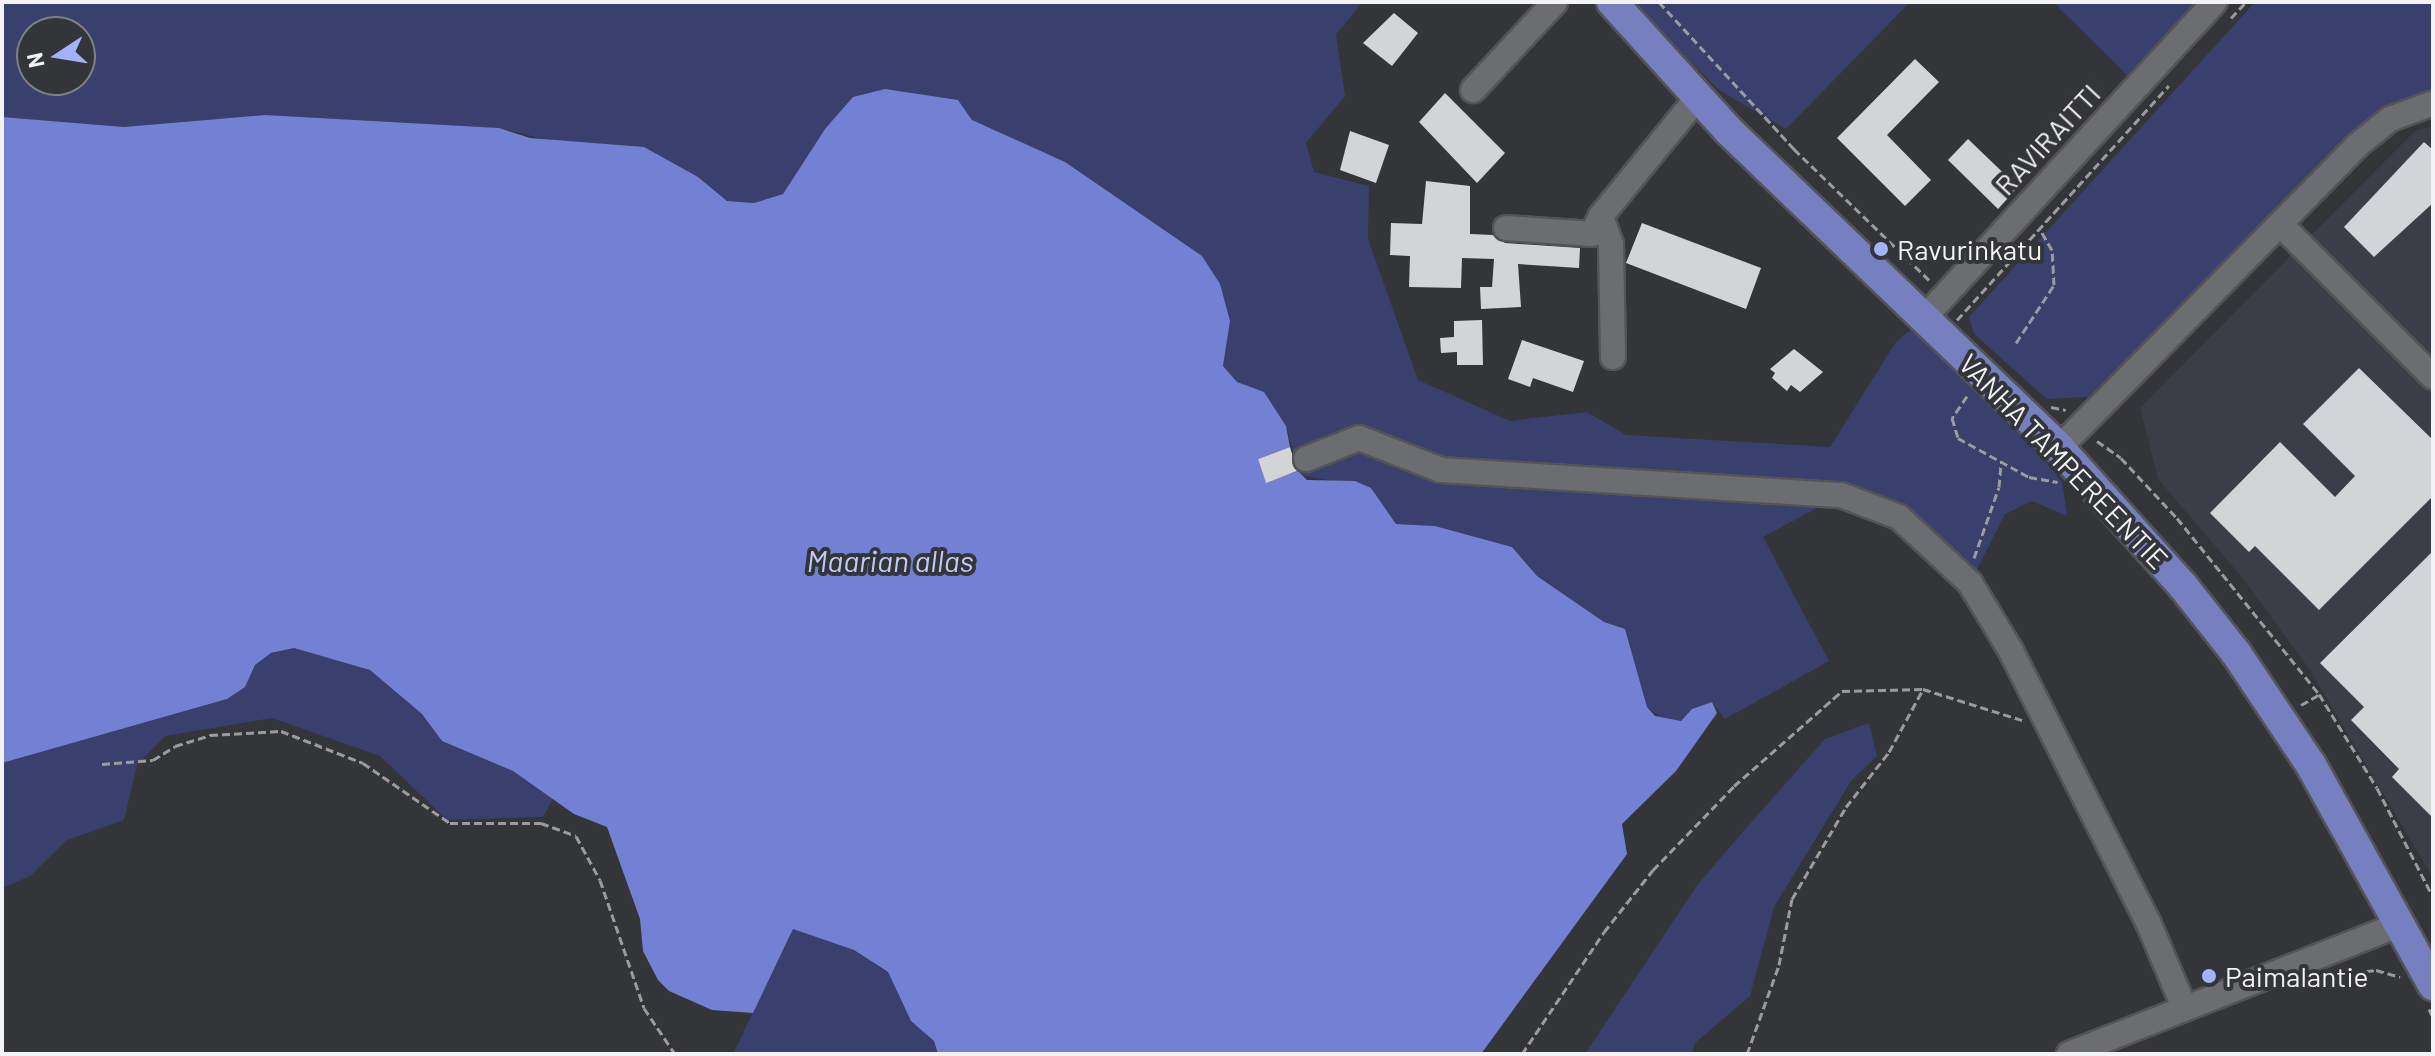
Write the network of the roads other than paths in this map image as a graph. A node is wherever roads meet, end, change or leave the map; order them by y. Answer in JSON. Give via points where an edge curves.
{"nodes":[{"id":1,"x":1555,"y":2,"type":"edge"},
{"id":2,"x":1612,"y":2,"type":"edge"},
{"id":3,"x":2215,"y":2,"type":"edge"},
{"id":4,"x":1473,"y":90,"type":"dead end"},
{"id":5,"x":1698,"y":97,"type":"junction"},
{"id":6,"x":2433,"y":103,"type":"edge"},
{"id":7,"x":1601,"y":216,"type":"junction"},
{"id":8,"x":2280,"y":224,"type":"junction"},
{"id":9,"x":1506,"y":228,"type":"dead end"},
{"id":10,"x":1925,"y":317,"type":"junction"},
{"id":11,"x":1613,"y":357,"type":"dead end"},
{"id":12,"x":2433,"y":377,"type":"edge"},
{"id":13,"x":2059,"y":448,"type":"junction"},
{"id":14,"x":1306,"y":459,"type":"dead end"},
{"id":15,"x":2399,"y":925,"type":"junction"},
{"id":16,"x":2433,"y":985,"type":"edge"},
{"id":17,"x":2184,"y":1007,"type":"junction"},
{"id":18,"x":2069,"y":1054,"type":"edge"}],
"edges":[{"from":1,"to":4,"type":"street"},
{"from":2,"to":5,"type":"main road","name":"VANHA TAMPEREENTIE"},
{"from":3,"to":10,"type":"street","name":"RAVIRAITTI"},
{"from":5,"to":7,"type":"street"},
{"from":5,"to":10,"type":"main road","name":"VANHA TAMPEREENTIE"},
{"from":6,"to":8,"type":"street","via":[[2390,119]]},
{"from":7,"to":9,"type":"street","via":[[1592,234]]},
{"from":7,"to":11,"type":"street","via":[[1611,244]]},
{"from":8,"to":12,"type":"street"},
{"from":8,"to":13,"type":"street"},
{"from":10,"to":13,"type":"main road","name":"VANHA TAMPEREENTIE"},
{"from":13,"to":15,"type":"main road","name":"VANHA TAMPEREENTIE","via":[[2146,541],[2244,663],[2325,787]]},
{"from":14,"to":17,"type":"street","via":[[1359,438],[1441,470],[1841,495],[1899,517],[1964,576],[2011,651],[2148,922]]},
{"from":15,"to":16,"type":"main road","name":"VANHA TAMPEREENTIE"},
{"from":15,"to":17,"type":"street"},
{"from":17,"to":18,"type":"street"}]}
